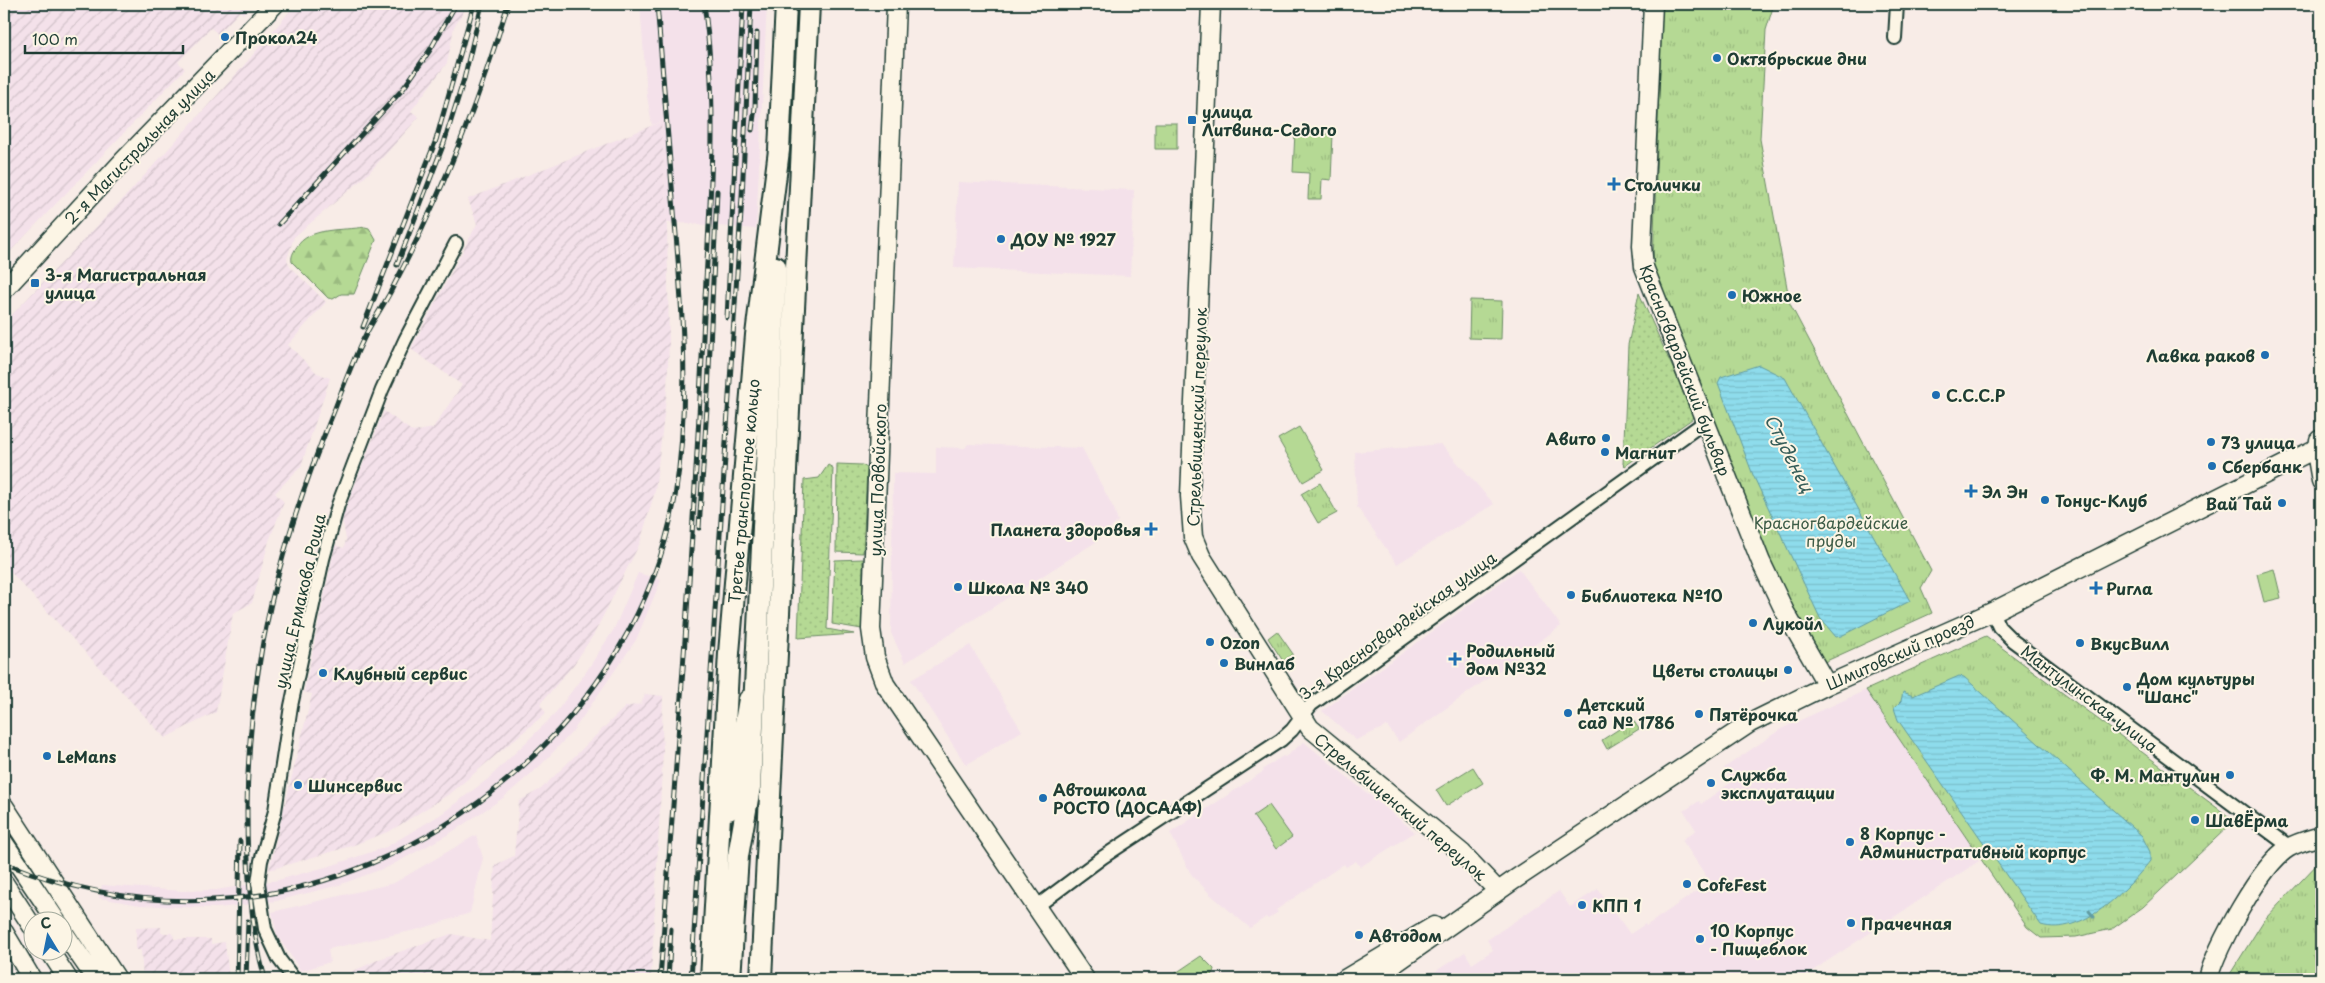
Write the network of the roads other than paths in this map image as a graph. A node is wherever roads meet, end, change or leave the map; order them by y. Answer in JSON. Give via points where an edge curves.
{"nodes":[{"id":1,"x":275,"y":4,"type":"edge"},
{"id":2,"x":786,"y":4,"type":"edge"},
{"id":3,"x":809,"y":4,"type":"edge"},
{"id":4,"x":896,"y":4,"type":"edge"},
{"id":5,"x":1212,"y":4,"type":"edge"},
{"id":6,"x":1652,"y":4,"type":"edge"},
{"id":7,"x":1897,"y":4,"type":"edge"},
{"id":8,"x":1895,"y":38,"type":"dead end"},
{"id":9,"x":779,"y":150,"type":"junction"},
{"id":10,"x":456,"y":243,"type":"dead end"},
{"id":11,"x":4,"y":290,"type":"edge"},
{"id":12,"x":1704,"y":420,"type":"junction"},
{"id":13,"x":2320,"y":443,"type":"edge"},
{"id":14,"x":2321,"y":481,"type":"edge"},
{"id":15,"x":1992,"y":612,"type":"junction"},
{"id":16,"x":756,"y":662,"type":"junction"},
{"id":17,"x":1827,"y":685,"type":"junction"},
{"id":18,"x":774,"y":716,"type":"junction"},
{"id":19,"x":1301,"y":716,"type":"junction"},
{"id":20,"x":750,"y":787,"type":"junction"},
{"id":21,"x":4,"y":806,"type":"edge"},
{"id":22,"x":2321,"y":836,"type":"edge"},
{"id":23,"x":4,"y":843,"type":"edge"},
{"id":24,"x":2290,"y":847,"type":"junction"},
{"id":25,"x":4,"y":883,"type":"edge"},
{"id":26,"x":1498,"y":891,"type":"junction"},
{"id":27,"x":714,"y":904,"type":"junction"},
{"id":28,"x":1036,"y":907,"type":"junction"},
{"id":29,"x":49,"y":910,"type":"edge"},
{"id":30,"x":22,"y":911,"type":"edge"},
{"id":31,"x":4,"y":932,"type":"edge"},
{"id":32,"x":72,"y":944,"type":"edge"},
{"id":33,"x":56,"y":960,"type":"edge"},
{"id":34,"x":32,"y":979,"type":"edge"},
{"id":35,"x":68,"y":979,"type":"edge"},
{"id":36,"x":96,"y":979,"type":"edge"},
{"id":37,"x":116,"y":979,"type":"edge"},
{"id":38,"x":294,"y":979,"type":"edge"},
{"id":39,"x":705,"y":979,"type":"edge"},
{"id":40,"x":711,"y":979,"type":"edge"},
{"id":41,"x":716,"y":979,"type":"edge"},
{"id":42,"x":730,"y":979,"type":"edge"},
{"id":43,"x":737,"y":979,"type":"edge"},
{"id":44,"x":761,"y":979,"type":"edge"},
{"id":45,"x":774,"y":979,"type":"edge"},
{"id":46,"x":1085,"y":979,"type":"edge"},
{"id":47,"x":1345,"y":979,"type":"edge"},
{"id":48,"x":1373,"y":979,"type":"edge"},
{"id":49,"x":2208,"y":979,"type":"edge"}],
"edges":[{"from":1,"to":11,"type":"street","name":"2-я Магистральная улица"},
{"from":2,"to":9,"type":"main road","name":"Третье транспортное кольцо"},
{"from":3,"to":18,"type":"main road"},
{"from":4,"to":28,"type":"street","name":"улица Подвойского","via":[[871,629],[875,657],[885,684]]},
{"from":5,"to":19,"type":"street","name":"Стрельбищенский переулок","via":[[1191,526],[1201,556]]},
{"from":6,"to":12,"type":"street","name":"Красногвардейский бульвар","via":[[1642,246],[1644,267]]},
{"from":7,"to":8,"type":"street"},
{"from":9,"to":16,"type":"main road","name":"Третье транспортное кольцо","via":[[774,319]]},
{"from":9,"to":27,"type":"main road","name":"Третье транспортное кольцо","via":[[756,335],[729,653]]},
{"from":10,"to":38,"type":"street","name":"улица Ермакова Роща","via":[[382,390],[341,498],[323,559],[291,706],[275,811],[258,883],[265,929],[279,959]]},
{"from":12,"to":17,"type":"street","name":"Красногвардейский бульвар","via":[[1761,562]]},
{"from":12,"to":19,"type":"street","name":"3-я Красногвардейская улица","via":[[1311,705]]},
{"from":13,"to":14,"type":"street","via":[[2317,458]]},
{"from":13,"to":15,"type":"street","name":"Шмитовский проезд"},
{"from":15,"to":17,"type":"street","name":"Шмитовский проезд"},
{"from":15,"to":24,"type":"street","name":"Мантулинская улица","via":[[2013,641]]},
{"from":16,"to":20,"type":"main road","name":"Третье транспортное кольцо"},
{"from":16,"to":41,"type":"street","via":[[730,800]]},
{"from":17,"to":26,"type":"street","name":"Шмитовский проезд","via":[[1750,723]]},
{"from":18,"to":44,"type":"main road"},
{"from":18,"to":45,"type":"main road","via":[[780,835]]},
{"from":19,"to":26,"type":"street","name":"Стрельбищенский переулок","via":[[1314,733],[1462,854]]},
{"from":19,"to":28,"type":"street","name":"3-я Красногвардейская улица","via":[[1280,740],[1103,858]]},
{"from":20,"to":42,"type":"main road","name":"Третье транспортное кольцо","via":[[738,856]]},
{"from":20,"to":43,"type":"street"},
{"from":21,"to":37,"type":"street"},
{"from":22,"to":24,"type":"street"},
{"from":23,"to":29,"type":"street"},
{"from":24,"to":49,"type":"street","via":[[2266,870],[2241,910],[2218,951]]},
{"from":25,"to":30,"type":"street"},
{"from":26,"to":47,"type":"street","name":"Шмитовский проезд"},
{"from":26,"to":48,"type":"street","name":"Шмитовский проезд"},
{"from":27,"to":39,"type":"street"},
{"from":27,"to":40,"type":"main road","name":"Третье транспортное кольцо"},
{"from":28,"to":46,"type":"street","name":"улица Подвойского"},
{"from":31,"to":34,"type":"street"},
{"from":32,"to":36,"type":"street"},
{"from":33,"to":35,"type":"street"}]}
